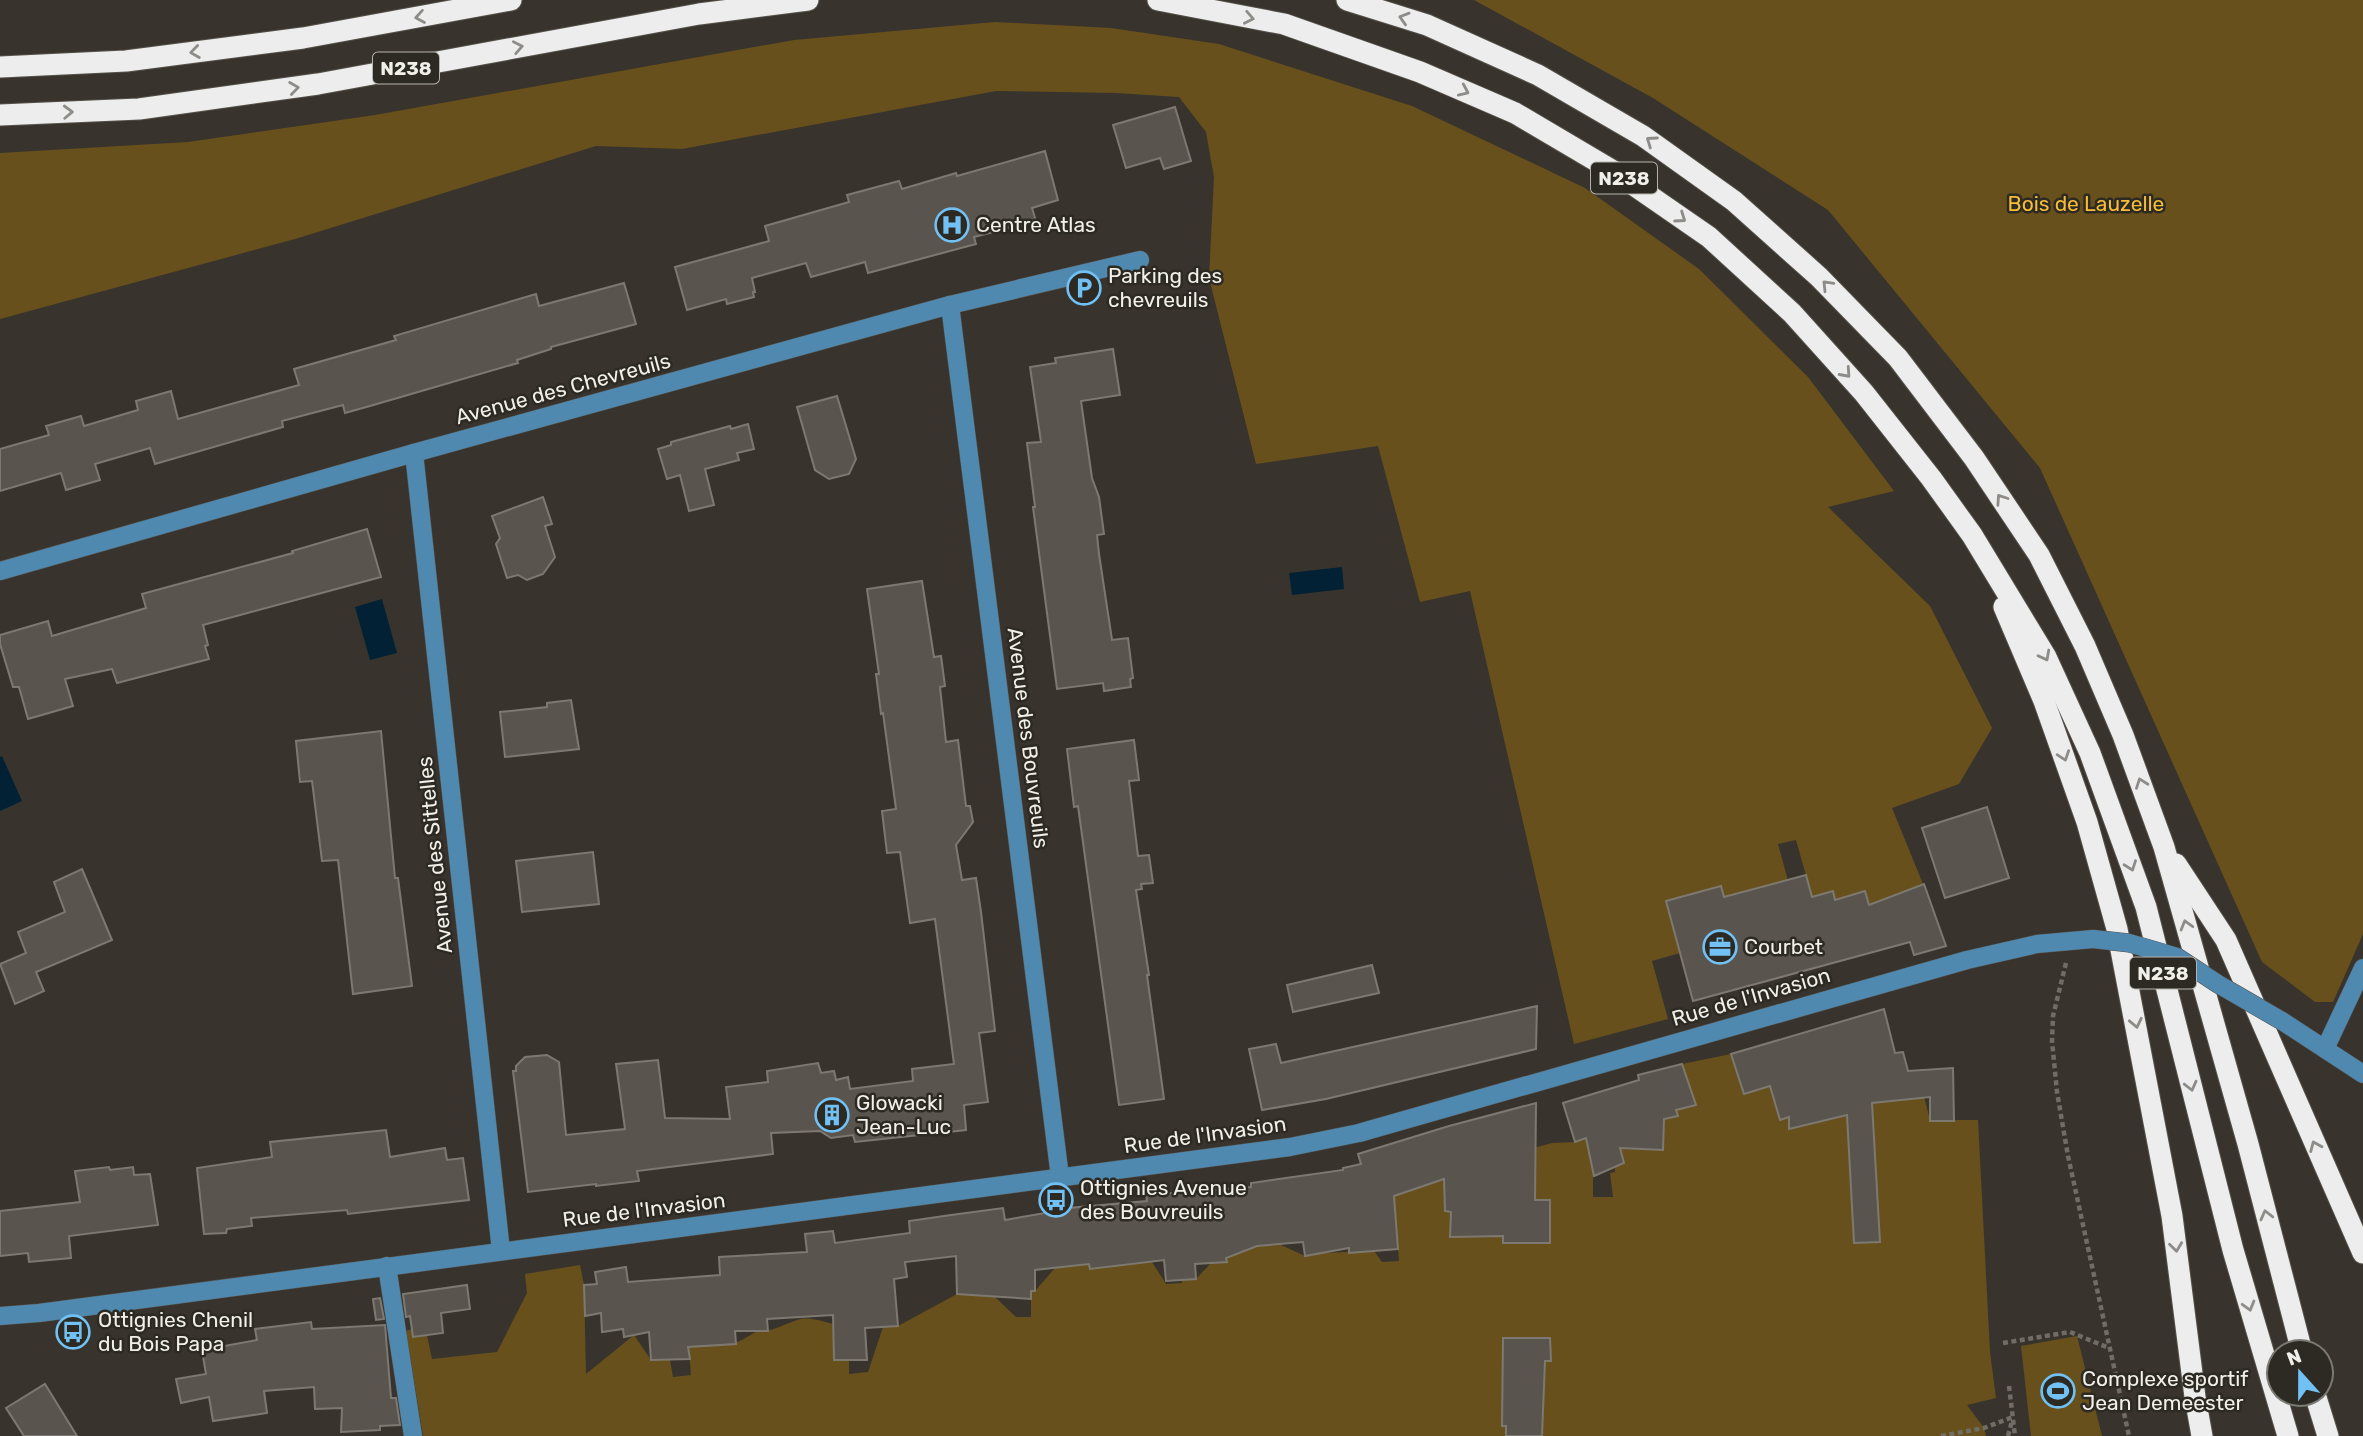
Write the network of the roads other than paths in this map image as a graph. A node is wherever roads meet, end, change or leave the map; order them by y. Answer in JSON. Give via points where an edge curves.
{"nodes":[{"id":1,"x":511,"y":0,"type":"edge"},
{"id":2,"x":808,"y":0,"type":"edge"},
{"id":3,"x":1158,"y":0,"type":"edge"},
{"id":4,"x":1347,"y":0,"type":"edge"},
{"id":5,"x":0,"y":66,"type":"edge"},
{"id":6,"x":0,"y":115,"type":"edge"},
{"id":7,"x":1140,"y":260,"type":"dead end"},
{"id":8,"x":950,"y":305,"type":"junction"},
{"id":9,"x":414,"y":453,"type":"junction"},
{"id":10,"x":1972,"y":535,"type":"junction"},
{"id":11,"x":0,"y":571,"type":"edge"},
{"id":12,"x":2164,"y":847,"type":"junction"},
{"id":13,"x":2363,"y":968,"type":"edge"},
{"id":14,"x":2325,"y":1049,"type":"junction"},
{"id":15,"x":2363,"y":1074,"type":"edge"},
{"id":16,"x":1060,"y":1177,"type":"junction"},
{"id":17,"x":501,"y":1251,"type":"junction"},
{"id":18,"x":2363,"y":1252,"type":"edge"},
{"id":19,"x":387,"y":1266,"type":"junction"},
{"id":20,"x":0,"y":1316,"type":"edge"},
{"id":21,"x":2298,"y":1338,"type":"edge"},
{"id":22,"x":2319,"y":1408,"type":"edge"},
{"id":23,"x":413,"y":1436,"type":"edge"},
{"id":24,"x":2202,"y":1436,"type":"edge"},
{"id":25,"x":2288,"y":1436,"type":"edge"},
{"id":26,"x":2328,"y":1436,"type":"edge"}],
"edges":[{"from":1,"to":5,"type":"highway","number":"N238","one_way":true,"via":[[303,38],[126,61]]},
{"from":6,"to":2,"type":"highway","number":"N238","one_way":true,"via":[[139,109],[318,84],[699,14]]},
{"from":3,"to":10,"type":"highway","number":"N238","one_way":true,"via":[[1284,24],[1420,72],[1515,113],[1615,172],[1709,237],[1792,313],[1864,393]]},
{"from":12,"to":4,"type":"highway","number":"N238","one_way":true,"via":[[2085,646],[2039,555],[1974,458],[1889,349],[1819,277],[1734,201],[1643,135],[1538,75],[1427,25]]},
{"from":7,"to":8,"type":"street","name":"Avenue des Chevreuils"},
{"from":8,"to":9,"type":"street","name":"Avenue des Chevreuils"},
{"from":8,"to":16,"type":"street","name":"Avenue des Bouvreuils"},
{"from":9,"to":11,"type":"street","name":"Avenue des Chevreuils"},
{"from":9,"to":17,"type":"street","name":"Avenue des Sittelles"},
{"from":10,"to":24,"type":"highway","one_way":true,"via":[[2045,701],[2087,822],[2117,929],[2172,1216]]},
{"from":10,"to":25,"type":"highway","number":"N238","one_way":true,"via":[[2046,657],[2090,753],[2146,907],[2233,1250]]},
{"from":18,"to":12,"type":"highway","one_way":true,"via":[[2226,940]]},
{"from":21,"to":12,"type":"highway","number":"N238","one_way":true},
{"from":13,"to":14,"type":"street"},
{"from":14,"to":15,"type":"street","name":"Rue de l'Invasion"},
{"from":14,"to":16,"type":"street","name":"Rue de l'Invasion","bridge":true,"via":[[2177,957],[2129,943],[2071,939],[1967,960],[1359,1133],[1290,1147]]},
{"from":16,"to":17,"type":"street","name":"Rue de l'Invasion"},
{"from":17,"to":19,"type":"street","name":"Rue de l'Invasion"},
{"from":19,"to":20,"type":"street","name":"Rue de l'Invasion"},
{"from":19,"to":23,"type":"street"},
{"from":22,"to":26,"type":"highway"}]}
